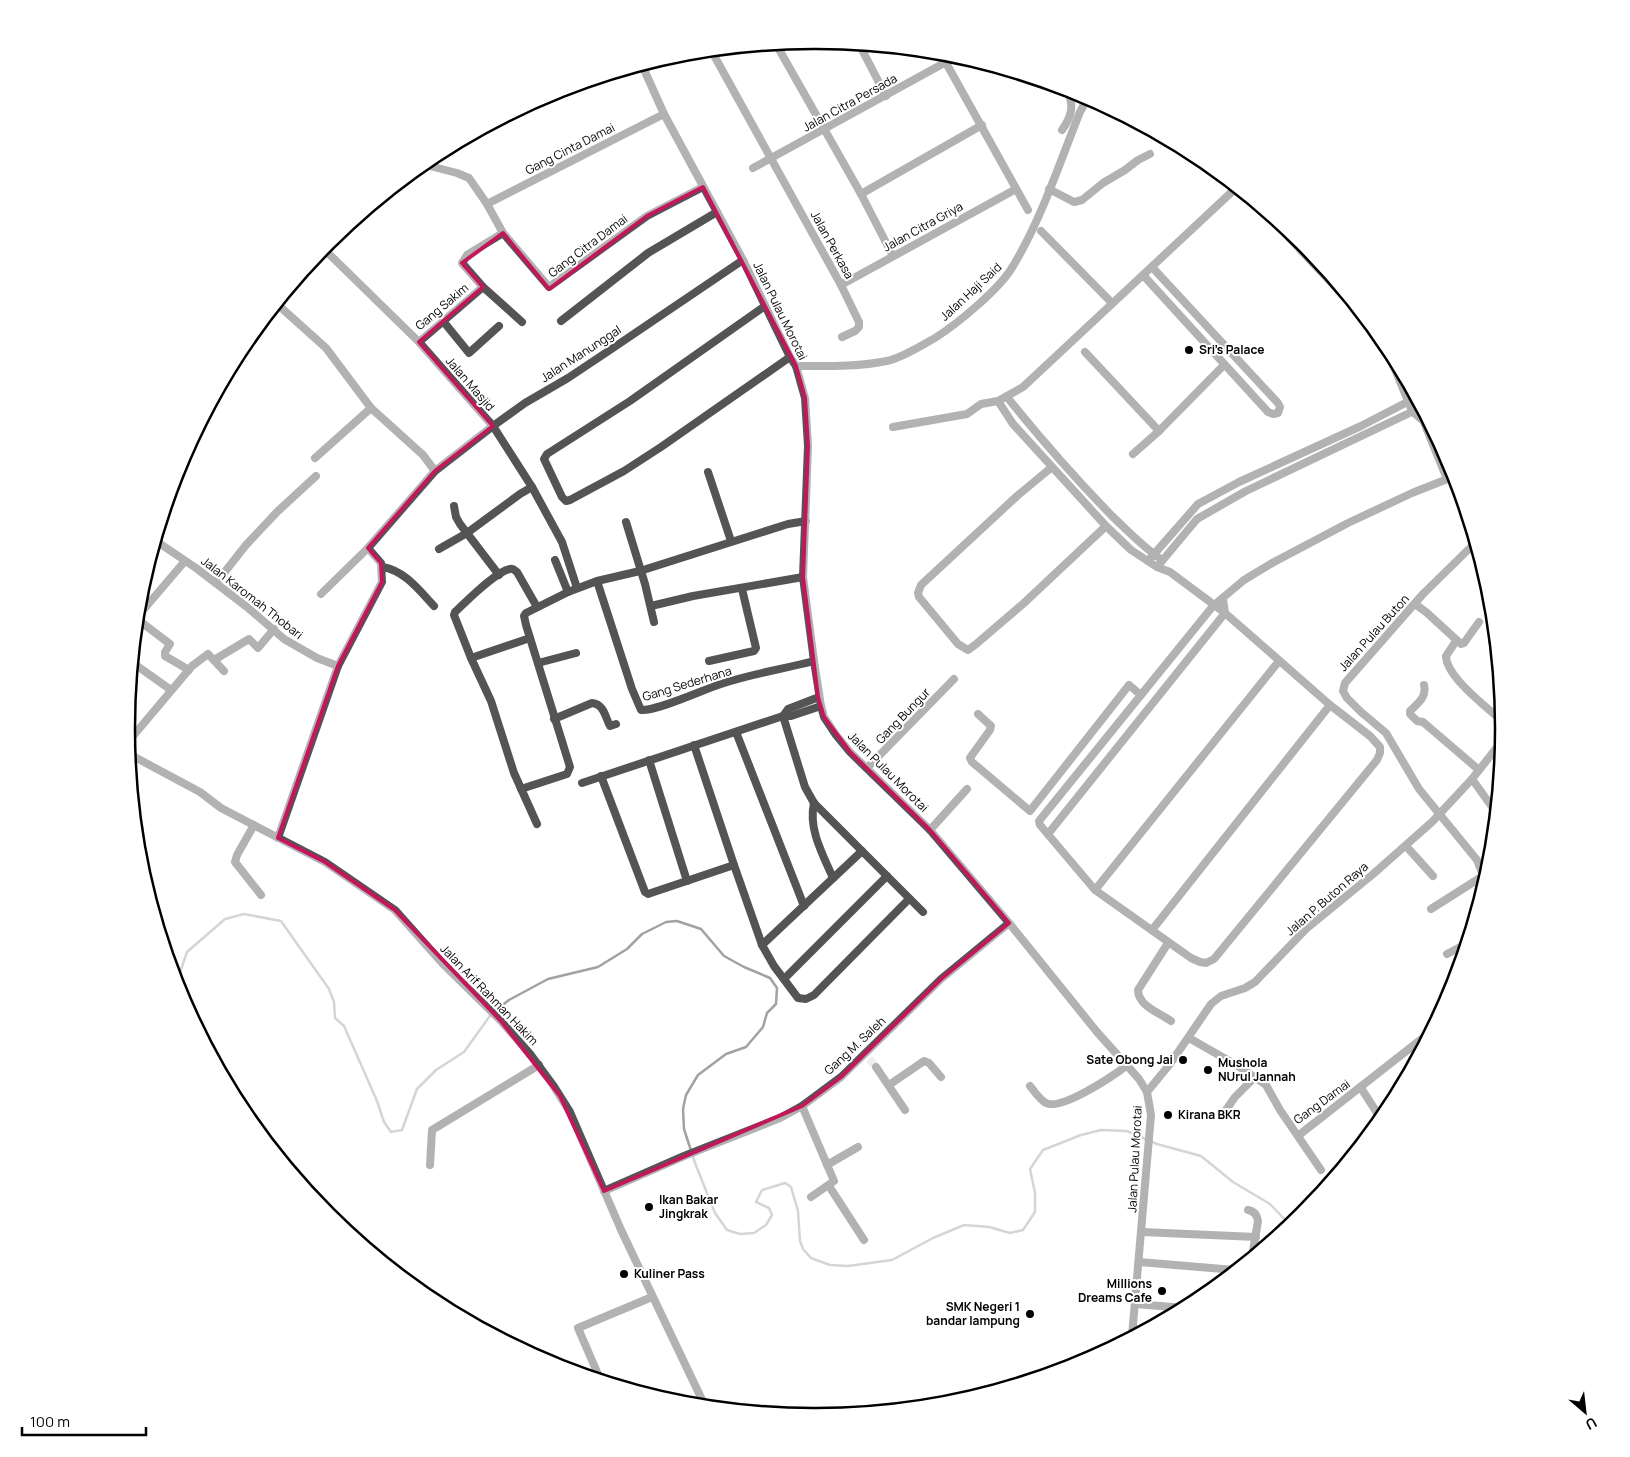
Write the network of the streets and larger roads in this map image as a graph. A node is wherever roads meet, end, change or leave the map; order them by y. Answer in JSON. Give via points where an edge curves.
{"nodes":[{"id":1,"x":779,"y":50,"type":"edge"},
{"id":2,"x":862,"y":50,"type":"edge"},
{"id":3,"x":715,"y":57,"type":"edge"},
{"id":4,"x":946,"y":62,"type":"joint"},
{"id":5,"x":645,"y":71,"type":"edge"},
{"id":6,"x":886,"y":96,"type":"junction"},
{"id":7,"x":1070,"y":98,"type":"edge"},
{"id":8,"x":1084,"y":104,"type":"edge"},
{"id":9,"x":664,"y":114,"type":"junction"},
{"id":10,"x":982,"y":125,"type":"junction"},
{"id":11,"x":823,"y":130,"type":"junction"},
{"id":12,"x":1062,"y":130,"type":"dead end"},
{"id":13,"x":1150,"y":154,"type":"dead end"},
{"id":14,"x":771,"y":159,"type":"junction"},
{"id":15,"x":432,"y":167,"type":"edge"},
{"id":16,"x":752,"y":168,"type":"dead end"},
{"id":17,"x":702,"y":187,"type":"junction"},
{"id":18,"x":1016,"y":189,"type":"junction"},
{"id":19,"x":1049,"y":190,"type":"junction"},
{"id":20,"x":1232,"y":192,"type":"edge"},
{"id":21,"x":861,"y":194,"type":"junction"},
{"id":22,"x":486,"y":204,"type":"junction"},
{"id":23,"x":1028,"y":210,"type":"dead end"},
{"id":24,"x":718,"y":212,"type":"junction"},
{"id":25,"x":1041,"y":231,"type":"dead end"},
{"id":26,"x":503,"y":232,"type":"junction"},
{"id":27,"x":329,"y":254,"type":"edge"},
{"id":28,"x":893,"y":256,"type":"junction"},
{"id":29,"x":743,"y":260,"type":"junction"},
{"id":30,"x":1152,"y":267,"type":"junction"},
{"id":31,"x":1143,"y":275,"type":"junction"},
{"id":32,"x":842,"y":285,"type":"junction"},
{"id":33,"x":484,"y":287,"type":"junction"},
{"id":34,"x":1112,"y":303,"type":"junction"},
{"id":35,"x":765,"y":306,"type":"junction"},
{"id":36,"x":282,"y":308,"type":"edge"},
{"id":37,"x":443,"y":321,"type":"junction"},
{"id":38,"x":561,"y":321,"type":"dead end"},
{"id":39,"x":522,"y":322,"type":"dead end"},
{"id":40,"x":499,"y":326,"type":"dead end"},
{"id":41,"x":842,"y":337,"type":"dead end"},
{"id":42,"x":419,"y":342,"type":"junction"},
{"id":43,"x":1086,"y":352,"type":"dead end"},
{"id":44,"x":790,"y":357,"type":"junction"},
{"id":45,"x":1224,"y":365,"type":"junction"},
{"id":46,"x":796,"y":366,"type":"junction"},
{"id":47,"x":1007,"y":397,"type":"junction"},
{"id":48,"x":998,"y":401,"type":"junction"},
{"id":49,"x":1410,"y":401,"type":"edge"},
{"id":50,"x":1412,"y":404,"type":"edge"},
{"id":51,"x":372,"y":408,"type":"junction"},
{"id":52,"x":1415,"y":410,"type":"edge"},
{"id":53,"x":1412,"y":411,"type":"junction"},
{"id":54,"x":1419,"y":416,"type":"edge"},
{"id":55,"x":493,"y":426,"type":"junction"},
{"id":56,"x":894,"y":427,"type":"dead end"},
{"id":57,"x":1159,"y":431,"type":"junction"},
{"id":58,"x":1133,"y":454,"type":"dead end"},
{"id":59,"x":315,"y":458,"type":"dead end"},
{"id":60,"x":1052,"y":467,"type":"junction"},
{"id":61,"x":435,"y":472,"type":"junction"},
{"id":62,"x":708,"y":472,"type":"dead end"},
{"id":63,"x":316,"y":476,"type":"dead end"},
{"id":64,"x":1447,"y":479,"type":"edge"},
{"id":65,"x":532,"y":487,"type":"junction"},
{"id":66,"x":454,"y":506,"type":"dead end"},
{"id":67,"x":806,"y":521,"type":"junction"},
{"id":68,"x":626,"y":522,"type":"dead end"},
{"id":69,"x":1106,"y":526,"type":"junction"},
{"id":70,"x":467,"y":533,"type":"junction"},
{"id":71,"x":731,"y":542,"type":"junction"},
{"id":72,"x":161,"y":544,"type":"edge"},
{"id":73,"x":1470,"y":547,"type":"edge"},
{"id":74,"x":368,"y":548,"type":"junction"},
{"id":75,"x":439,"y":549,"type":"dead end"},
{"id":76,"x":1154,"y":554,"type":"junction"},
{"id":77,"x":555,"y":560,"type":"dead end"},
{"id":78,"x":185,"y":561,"type":"junction"},
{"id":79,"x":1148,"y":561,"type":"junction"},
{"id":80,"x":1162,"y":561,"type":"junction"},
{"id":81,"x":382,"y":567,"type":"junction"},
{"id":82,"x":1157,"y":567,"type":"junction"},
{"id":83,"x":640,"y":571,"type":"junction"},
{"id":84,"x":1170,"y":572,"type":"junction"},
{"id":85,"x":498,"y":575,"type":"junction"},
{"id":86,"x":803,"y":577,"type":"junction"},
{"id":87,"x":597,"y":581,"type":"junction"},
{"id":88,"x":216,"y":583,"type":"junction"},
{"id":89,"x":577,"y":588,"type":"junction"},
{"id":90,"x":742,"y":589,"type":"junction"},
{"id":91,"x":568,"y":592,"type":"junction"},
{"id":92,"x":321,"y":594,"type":"dead end"},
{"id":93,"x":1223,"y":599,"type":"junction"},
{"id":94,"x":1415,"y":604,"type":"junction"},
{"id":95,"x":434,"y":606,"type":"dead end"},
{"id":96,"x":651,"y":606,"type":"junction"},
{"id":97,"x":1213,"y":606,"type":"junction"},
{"id":98,"x":146,"y":607,"type":"edge"},
{"id":99,"x":537,"y":607,"type":"junction"},
{"id":100,"x":1224,"y":613,"type":"junction"},
{"id":101,"x":654,"y":622,"type":"dead end"},
{"id":102,"x":1480,"y":622,"type":"dead end"},
{"id":103,"x":144,"y":623,"type":"edge"},
{"id":104,"x":274,"y":629,"type":"junction"},
{"id":105,"x":530,"y":638,"type":"junction"},
{"id":106,"x":1456,"y":640,"type":"junction"},
{"id":107,"x":576,"y":653,"type":"dead end"},
{"id":108,"x":471,"y":658,"type":"junction"},
{"id":109,"x":214,"y":660,"type":"junction"},
{"id":110,"x":1279,"y":660,"type":"junction"},
{"id":111,"x":709,"y":661,"type":"dead end"},
{"id":112,"x":814,"y":661,"type":"junction"},
{"id":113,"x":538,"y":663,"type":"junction"},
{"id":114,"x":338,"y":666,"type":"junction"},
{"id":115,"x":139,"y":667,"type":"edge"},
{"id":116,"x":189,"y":670,"type":"junction"},
{"id":117,"x":224,"y":671,"type":"dead end"},
{"id":118,"x":954,"y":678,"type":"dead end"},
{"id":119,"x":1424,"y":685,"type":"dead end"},
{"id":120,"x":171,"y":690,"type":"junction"},
{"id":121,"x":1141,"y":695,"type":"junction"},
{"id":122,"x":820,"y":697,"type":"junction"},
{"id":123,"x":1330,"y":705,"type":"junction"},
{"id":124,"x":821,"y":706,"type":"junction"},
{"id":125,"x":978,"y":714,"type":"dead end"},
{"id":126,"x":1494,"y":714,"type":"edge"},
{"id":127,"x":783,"y":716,"type":"junction"},
{"id":128,"x":554,"y":719,"type":"junction"},
{"id":129,"x":616,"y":724,"type":"dead end"},
{"id":130,"x":736,"y":732,"type":"junction"},
{"id":131,"x":135,"y":733,"type":"edge"},
{"id":132,"x":694,"y":745,"type":"junction"},
{"id":133,"x":1494,"y":751,"type":"edge"},
{"id":134,"x":649,"y":760,"type":"junction"},
{"id":135,"x":136,"y":761,"type":"edge"},
{"id":136,"x":867,"y":768,"type":"junction"},
{"id":137,"x":1479,"y":770,"type":"junction"},
{"id":138,"x":601,"y":776,"type":"junction"},
{"id":139,"x":1472,"y":780,"type":"junction"},
{"id":140,"x":582,"y":783,"type":"dead end"},
{"id":141,"x":521,"y":789,"type":"junction"},
{"id":142,"x":967,"y":789,"type":"dead end"},
{"id":143,"x":814,"y":803,"type":"junction"},
{"id":144,"x":1490,"y":804,"type":"edge"},
{"id":145,"x":1030,"y":811,"type":"junction"},
{"id":146,"x":1439,"y":815,"type":"junction"},
{"id":147,"x":1039,"y":821,"type":"junction"},
{"id":148,"x":536,"y":824,"type":"dead end"},
{"id":149,"x":254,"y":826,"type":"junction"},
{"id":150,"x":930,"y":830,"type":"junction"},
{"id":151,"x":1048,"y":834,"type":"junction"},
{"id":152,"x":278,"y":838,"type":"junction"},
{"id":153,"x":1406,"y":846,"type":"junction"},
{"id":154,"x":862,"y":851,"type":"junction"},
{"id":155,"x":734,"y":865,"type":"junction"},
{"id":156,"x":1480,"y":868,"type":"edge"},
{"id":157,"x":887,"y":876,"type":"junction"},
{"id":158,"x":1433,"y":876,"type":"dead end"},
{"id":159,"x":833,"y":878,"type":"junction"},
{"id":160,"x":687,"y":881,"type":"junction"},
{"id":161,"x":1477,"y":882,"type":"edge"},
{"id":162,"x":1095,"y":890,"type":"junction"},
{"id":163,"x":261,"y":895,"type":"dead end"},
{"id":164,"x":909,"y":899,"type":"junction"},
{"id":165,"x":804,"y":906,"type":"junction"},
{"id":166,"x":1431,"y":909,"type":"dead end"},
{"id":167,"x":923,"y":912,"type":"dead end"},
{"id":168,"x":1009,"y":923,"type":"junction"},
{"id":169,"x":1152,"y":930,"type":"junction"},
{"id":170,"x":1168,"y":943,"type":"junction"},
{"id":171,"x":762,"y":945,"type":"junction"},
{"id":172,"x":1459,"y":948,"type":"edge"},
{"id":173,"x":1447,"y":954,"type":"dead end"},
{"id":174,"x":784,"y":979,"type":"junction"},
{"id":175,"x":1171,"y":1021,"type":"dead end"},
{"id":176,"x":1188,"y":1038,"type":"junction"},
{"id":177,"x":1418,"y":1042,"type":"edge"},
{"id":178,"x":539,"y":1065,"type":"junction"},
{"id":179,"x":1126,"y":1066,"type":"junction"},
{"id":180,"x":876,"y":1067,"type":"tunnel mouth"},
{"id":181,"x":941,"y":1077,"type":"dead end"},
{"id":182,"x":1255,"y":1077,"type":"junction"},
{"id":183,"x":889,"y":1085,"type":"junction"},
{"id":184,"x":1030,"y":1086,"type":"dead end"},
{"id":185,"x":1361,"y":1088,"type":"junction"},
{"id":186,"x":1148,"y":1092,"type":"junction"},
{"id":187,"x":802,"y":1106,"type":"junction"},
{"id":188,"x":905,"y":1110,"type":"dead end"},
{"id":189,"x":1226,"y":1110,"type":"dead end"},
{"id":190,"x":1376,"y":1111,"type":"edge"},
{"id":191,"x":1298,"y":1135,"type":"junction"},
{"id":192,"x":858,"y":1147,"type":"dead end"},
{"id":193,"x":827,"y":1164,"type":"junction"},
{"id":194,"x":430,"y":1165,"type":"dead end"},
{"id":195,"x":1321,"y":1170,"type":"dead end"},
{"id":196,"x":829,"y":1186,"type":"junction"},
{"id":197,"x":604,"y":1191,"type":"junction"},
{"id":198,"x":811,"y":1197,"type":"dead end"},
{"id":199,"x":1248,"y":1210,"type":"dead end"},
{"id":200,"x":1142,"y":1232,"type":"junction"},
{"id":201,"x":1256,"y":1237,"type":"junction"},
{"id":202,"x":864,"y":1240,"type":"dead end"},
{"id":203,"x":1254,"y":1248,"type":"edge"},
{"id":204,"x":1139,"y":1262,"type":"junction"},
{"id":205,"x":1227,"y":1269,"type":"edge"},
{"id":206,"x":652,"y":1297,"type":"junction"},
{"id":207,"x":1135,"y":1304,"type":"junction"},
{"id":208,"x":1172,"y":1307,"type":"edge"},
{"id":209,"x":1133,"y":1329,"type":"edge"},
{"id":210,"x":597,"y":1372,"type":"edge"},
{"id":211,"x":701,"y":1398,"type":"edge"}],
"edges":[{"from":1,"to":11,"type":"street"},
{"from":2,"to":6,"type":"street"},
{"from":3,"to":14,"type":"street","name":"Jalan Perkasa"},
{"from":4,"to":6,"type":"street","name":"Jalan Citra Persada"},
{"from":4,"to":10,"type":"street"},
{"from":5,"to":9,"type":"street","name":"Jalan Pulau Morotai"},
{"from":6,"to":11,"type":"street","name":"Jalan Citra Persada"},
{"from":7,"to":12,"type":"street","via":[[1072,106]]},
{"from":8,"to":19,"type":"street","name":"Jalan Haji Said"},
{"from":9,"to":17,"type":"street","name":"Jalan Pulau Morotai"},
{"from":9,"to":22,"type":"street","name":"Gang Cinta Damai"},
{"from":10,"to":18,"type":"street"},
{"from":10,"to":21,"type":"street"},
{"from":11,"to":14,"type":"street","name":"Jalan Citra Persada"},
{"from":11,"to":21,"type":"street"},
{"from":13,"to":19,"type":"street","via":[[1082,200],[1074,202]]},
{"from":14,"to":16,"type":"street","name":"Jalan Citra Persada"},
{"from":14,"to":32,"type":"street","name":"Jalan Perkasa"},
{"from":15,"to":22,"type":"street","via":[[469,178]]},
{"from":17,"to":24,"type":"street","name":"Jalan Pulau Morotai"},
{"from":17,"to":26,"type":"street","name":"Gang Citra Damai","via":[[642,220],[551,287]]},
{"from":18,"to":23,"type":"street"},
{"from":18,"to":28,"type":"street","name":"Jalan Citra Griya"},
{"from":19,"to":46,"type":"street","name":"Jalan Haji Said","via":[[1012,268],[945,332],[888,360]]},
{"from":20,"to":30,"type":"street"},
{"from":21,"to":28,"type":"street"},
{"from":22,"to":26,"type":"street"},
{"from":24,"to":29,"type":"street","name":"Jalan Pulau Morotai"},
{"from":24,"to":38,"type":"street","via":[[648,254]]},
{"from":25,"to":34,"type":"street"},
{"from":26,"to":33,"type":"street","name":"Gang Sakim","via":[[467,255],[462,263]]},
{"from":27,"to":42,"type":"street","name":"Jalan Masjid"},
{"from":28,"to":32,"type":"street","name":"Jalan Citra Griya"},
{"from":29,"to":35,"type":"street","name":"Jalan Pulau Morotai"},
{"from":29,"to":55,"type":"street","name":"Jalan Manunggal"},
{"from":30,"to":31,"type":"street"},
{"from":30,"to":45,"type":"street","via":[[1278,403],[1278,413],[1268,412]]},
{"from":31,"to":34,"type":"street"},
{"from":31,"to":45,"type":"street"},
{"from":32,"to":41,"type":"street","name":"Jalan Perkasa","via":[[859,322],[855,331]]},
{"from":33,"to":37,"type":"street","name":"Gang Sakim"},
{"from":33,"to":39,"type":"street"},
{"from":34,"to":47,"type":"street","via":[[1023,387]]},
{"from":35,"to":44,"type":"street","name":"Jalan Pulau Morotai"},
{"from":35,"to":44,"type":"street","via":[[630,401],[547,454],[544,459],[562,497],[570,500],[624,471]]},
{"from":36,"to":51,"type":"street","via":[[326,348]]},
{"from":37,"to":40,"type":"street","via":[[469,354]]},
{"from":37,"to":42,"type":"street","name":"Gang Sakim"},
{"from":42,"to":55,"type":"street","name":"Jalan Masjid"},
{"from":43,"to":57,"type":"street"},
{"from":44,"to":46,"type":"street","name":"Jalan Pulau Morotai"},
{"from":45,"to":57,"type":"street"},
{"from":46,"to":67,"type":"street","name":"Jalan Pulau Morotai","via":[[805,398],[808,446]]},
{"from":47,"to":48,"type":"street"},
{"from":47,"to":76,"type":"street","via":[[1096,499]]},
{"from":48,"to":56,"type":"street","via":[[982,404],[967,414]]},
{"from":48,"to":60,"type":"street","via":[[1013,424]]},
{"from":49,"to":76,"type":"street","via":[[1198,504]]},
{"from":50,"to":53,"type":"street"},
{"from":51,"to":59,"type":"street"},
{"from":51,"to":61,"type":"street","via":[[423,455]]},
{"from":52,"to":53,"type":"street"},
{"from":53,"to":54,"type":"street"},
{"from":53,"to":80,"type":"street","via":[[1246,491],[1197,519]]},
{"from":55,"to":61,"type":"street","name":"Jalan Manunggal"},
{"from":55,"to":65,"type":"street","name":"Jalan Masjid"},
{"from":57,"to":58,"type":"street"},
{"from":60,"to":69,"type":"street"},
{"from":60,"to":69,"type":"street","via":[[921,585],[919,597],[958,644],[968,650],[975,645]]},
{"from":61,"to":74,"type":"street","name":"Jalan Manunggal"},
{"from":62,"to":71,"type":"street"},
{"from":63,"to":88,"type":"street","via":[[246,545]]},
{"from":64,"to":93,"type":"street","via":[[1348,523],[1274,562],[1244,580]]},
{"from":65,"to":70,"type":"street"},
{"from":65,"to":89,"type":"street","name":"Jalan Masjid","via":[[562,542]]},
{"from":66,"to":70,"type":"street","via":[[456,517]]},
{"from":67,"to":71,"type":"street"},
{"from":67,"to":86,"type":"street","name":"Jalan Pulau Morotai"},
{"from":68,"to":83,"type":"street"},
{"from":69,"to":79,"type":"street"},
{"from":70,"to":75,"type":"street"},
{"from":70,"to":85,"type":"street"},
{"from":71,"to":83,"type":"street"},
{"from":72,"to":78,"type":"street","name":"Jalan Karomah Thobari"},
{"from":73,"to":94,"type":"street","name":"Jalan Pulau Buton"},
{"from":74,"to":81,"type":"street"},
{"from":74,"to":92,"type":"street","name":"Jalan Manunggal"},
{"from":76,"to":79,"type":"street"},
{"from":76,"to":80,"type":"street"},
{"from":77,"to":91,"type":"street"},
{"from":78,"to":88,"type":"street","name":"Jalan Karomah Thobari"},
{"from":78,"to":98,"type":"street"},
{"from":79,"to":82,"type":"street"},
{"from":80,"to":82,"type":"street"},
{"from":80,"to":84,"type":"street"},
{"from":81,"to":95,"type":"street","via":[[407,579]]},
{"from":81,"to":114,"type":"street","via":[[382,582]]},
{"from":82,"to":84,"type":"street"},
{"from":83,"to":87,"type":"street"},
{"from":83,"to":96,"type":"street"},
{"from":84,"to":97,"type":"street"},
{"from":85,"to":99,"type":"street","via":[[514,569]]},
{"from":85,"to":108,"type":"street","via":[[454,615]]},
{"from":86,"to":90,"type":"street"},
{"from":86,"to":112,"type":"street","name":"Jalan Pulau Morotai"},
{"from":87,"to":89,"type":"street"},
{"from":87,"to":112,"type":"street","name":"Gang Sederhana","via":[[640,710],[763,672]]},
{"from":88,"to":104,"type":"street","name":"Jalan Karomah Thobari"},
{"from":89,"to":91,"type":"street"},
{"from":90,"to":96,"type":"street"},
{"from":90,"to":111,"type":"street","via":[[756,648]]},
{"from":91,"to":99,"type":"street"},
{"from":93,"to":97,"type":"street"},
{"from":93,"to":100,"type":"street"},
{"from":94,"to":106,"type":"street"},
{"from":94,"to":146,"type":"street","name":"Jalan Pulau Buton","via":[[1345,683],[1343,691],[1386,733],[1419,789]]},
{"from":96,"to":101,"type":"street"},
{"from":97,"to":100,"type":"street"},
{"from":97,"to":121,"type":"street"},
{"from":99,"to":105,"type":"street","via":[[524,616]]},
{"from":100,"to":110,"type":"street"},
{"from":100,"to":151,"type":"street"},
{"from":102,"to":106,"type":"street","via":[[1464,643]]},
{"from":103,"to":116,"type":"street","via":[[170,644],[165,656]]},
{"from":104,"to":109,"type":"street","via":[[258,648],[249,639]]},
{"from":104,"to":114,"type":"street","name":"Jalan Karomah Thobari","via":[[306,652]]},
{"from":105,"to":108,"type":"street"},
{"from":105,"to":113,"type":"street"},
{"from":106,"to":126,"type":"street","via":[[1446,656],[1448,664],[1458,681]]},
{"from":107,"to":113,"type":"street"},
{"from":108,"to":141,"type":"street","via":[[491,701]]},
{"from":109,"to":116,"type":"street","via":[[208,654],[204,655]]},
{"from":109,"to":117,"type":"street"},
{"from":110,"to":123,"type":"street"},
{"from":110,"to":162,"type":"street"},
{"from":112,"to":122,"type":"street","name":"Jalan Pulau Morotai"},
{"from":113,"to":128,"type":"street"},
{"from":114,"to":152,"type":"street"},
{"from":115,"to":120,"type":"street"},
{"from":116,"to":120,"type":"street"},
{"from":118,"to":136,"type":"street","name":"Gang Bungur"},
{"from":119,"to":137,"type":"street","via":[[1426,692],[1410,714]]},
{"from":120,"to":131,"type":"street"},
{"from":121,"to":145,"type":"street","via":[[1129,685]]},
{"from":121,"to":147,"type":"street"},
{"from":122,"to":124,"type":"street","name":"Jalan Pulau Morotai"},
{"from":122,"to":127,"type":"street","via":[[788,709]]},
{"from":123,"to":169,"type":"street"},
{"from":123,"to":170,"type":"street","via":[[1376,742],[1380,748],[1377,760],[1214,959],[1200,962]]},
{"from":124,"to":127,"type":"street"},
{"from":124,"to":136,"type":"street","name":"Jalan Pulau Morotai","via":[[836,735]]},
{"from":125,"to":145,"type":"street","via":[[991,726],[972,754],[972,762]]},
{"from":127,"to":130,"type":"street"},
{"from":127,"to":143,"type":"street"},
{"from":128,"to":129,"type":"street","via":[[592,703],[602,707],[610,726]]},
{"from":128,"to":141,"type":"street","via":[[569,771]]},
{"from":130,"to":132,"type":"street"},
{"from":130,"to":165,"type":"street"},
{"from":132,"to":134,"type":"street"},
{"from":132,"to":155,"type":"street"},
{"from":133,"to":137,"type":"street","name":"Jalan P. Buton Raya"},
{"from":134,"to":138,"type":"street"},
{"from":134,"to":160,"type":"street"},
{"from":135,"to":149,"type":"street","name":"Jalan Arif Rahman Hakim","via":[[200,792],[220,808]]},
{"from":136,"to":150,"type":"street","name":"Jalan Pulau Morotai"},
{"from":137,"to":139,"type":"street","name":"Jalan P. Buton Raya"},
{"from":138,"to":140,"type":"street"},
{"from":138,"to":160,"type":"street","via":[[645,892],[650,894]]},
{"from":139,"to":144,"type":"street"},
{"from":139,"to":146,"type":"street","name":"Jalan P. Buton Raya"},
{"from":141,"to":148,"type":"street"},
{"from":142,"to":150,"type":"street"},
{"from":143,"to":154,"type":"street"},
{"from":143,"to":159,"type":"street","via":[[813,828]]},
{"from":145,"to":147,"type":"street"},
{"from":146,"to":153,"type":"street","name":"Jalan P. Buton Raya"},
{"from":146,"to":156,"type":"street","via":[[1477,860]]},
{"from":147,"to":151,"type":"street"},
{"from":149,"to":152,"type":"street","name":"Jalan Arif Rahman Hakim"},
{"from":149,"to":163,"type":"street","via":[[235,862]]},
{"from":150,"to":168,"type":"street","name":"Jalan Pulau Morotai"},
{"from":151,"to":162,"type":"street"},
{"from":152,"to":178,"type":"street","name":"Jalan Arif Rahman Hakim","via":[[325,862],[395,910]]},
{"from":153,"to":158,"type":"street"},
{"from":153,"to":176,"type":"street","name":"Jalan P. Buton Raya","via":[[1306,929],[1255,982],[1216,999]]},
{"from":154,"to":157,"type":"street"},
{"from":154,"to":159,"type":"street"},
{"from":155,"to":160,"type":"street"},
{"from":155,"to":171,"type":"street"},
{"from":157,"to":164,"type":"street"},
{"from":157,"to":174,"type":"street"},
{"from":159,"to":165,"type":"street"},
{"from":161,"to":166,"type":"street"},
{"from":162,"to":169,"type":"street"},
{"from":164,"to":167,"type":"street"},
{"from":164,"to":174,"type":"street","via":[[812,996],[798,998]]},
{"from":165,"to":171,"type":"street"},
{"from":168,"to":179,"type":"street","name":"Jalan Pulau Morotai"},
{"from":168,"to":187,"type":"street","name":"Gang M. Saleh","via":[[941,980],[867,1056]]},
{"from":169,"to":170,"type":"street"},
{"from":170,"to":175,"type":"street","via":[[1138,993],[1144,1003]]},
{"from":171,"to":174,"type":"street"},
{"from":172,"to":173,"type":"street"},
{"from":176,"to":182,"type":"street","name":"Gang Damai"},
{"from":176,"to":186,"type":"street","name":"Jalan P. Buton Raya"},
{"from":177,"to":185,"type":"street","name":"Gang Damai"},
{"from":178,"to":194,"type":"street","via":[[432,1130]]},
{"from":178,"to":197,"type":"street","name":"Jalan Arif Rahman Hakim","via":[[570,1112]]},
{"from":179,"to":184,"type":"street","via":[[1097,1087],[1054,1104],[1044,1102]]},
{"from":179,"to":186,"type":"street","name":"Jalan Pulau Morotai"},
{"from":180,"to":183,"type":"street"},
{"from":181,"to":183,"type":"street","via":[[924,1061]]},
{"from":182,"to":189,"type":"street"},
{"from":182,"to":191,"type":"street","name":"Gang Damai","via":[[1266,1085]]},
{"from":183,"to":188,"type":"street"},
{"from":185,"to":190,"type":"street"},
{"from":185,"to":191,"type":"street","name":"Gang Damai"},
{"from":186,"to":200,"type":"street","name":"Jalan Pulau Morotai","via":[[1151,1115]]},
{"from":187,"to":193,"type":"street"},
{"from":187,"to":197,"type":"street","name":"Gang M. Saleh"},
{"from":191,"to":195,"type":"street"},
{"from":192,"to":193,"type":"street"},
{"from":193,"to":196,"type":"street","via":[[834,1181]]},
{"from":196,"to":198,"type":"street"},
{"from":196,"to":202,"type":"street"},
{"from":197,"to":206,"type":"street","name":"Jalan Arif Rahman Hakim"},
{"from":199,"to":201,"type":"street","via":[[1257,1216]]},
{"from":200,"to":201,"type":"street"},
{"from":200,"to":204,"type":"street","name":"Jalan Pulau Morotai"},
{"from":201,"to":203,"type":"street"},
{"from":204,"to":205,"type":"street"},
{"from":204,"to":207,"type":"street","name":"Jalan Pulau Morotai"},
{"from":206,"to":210,"type":"street","via":[[578,1328]]},
{"from":206,"to":211,"type":"street","name":"Jalan Arif Rahman Hakim"},
{"from":207,"to":208,"type":"street"},
{"from":207,"to":209,"type":"street","name":"Jalan Pulau Morotai"}]}
